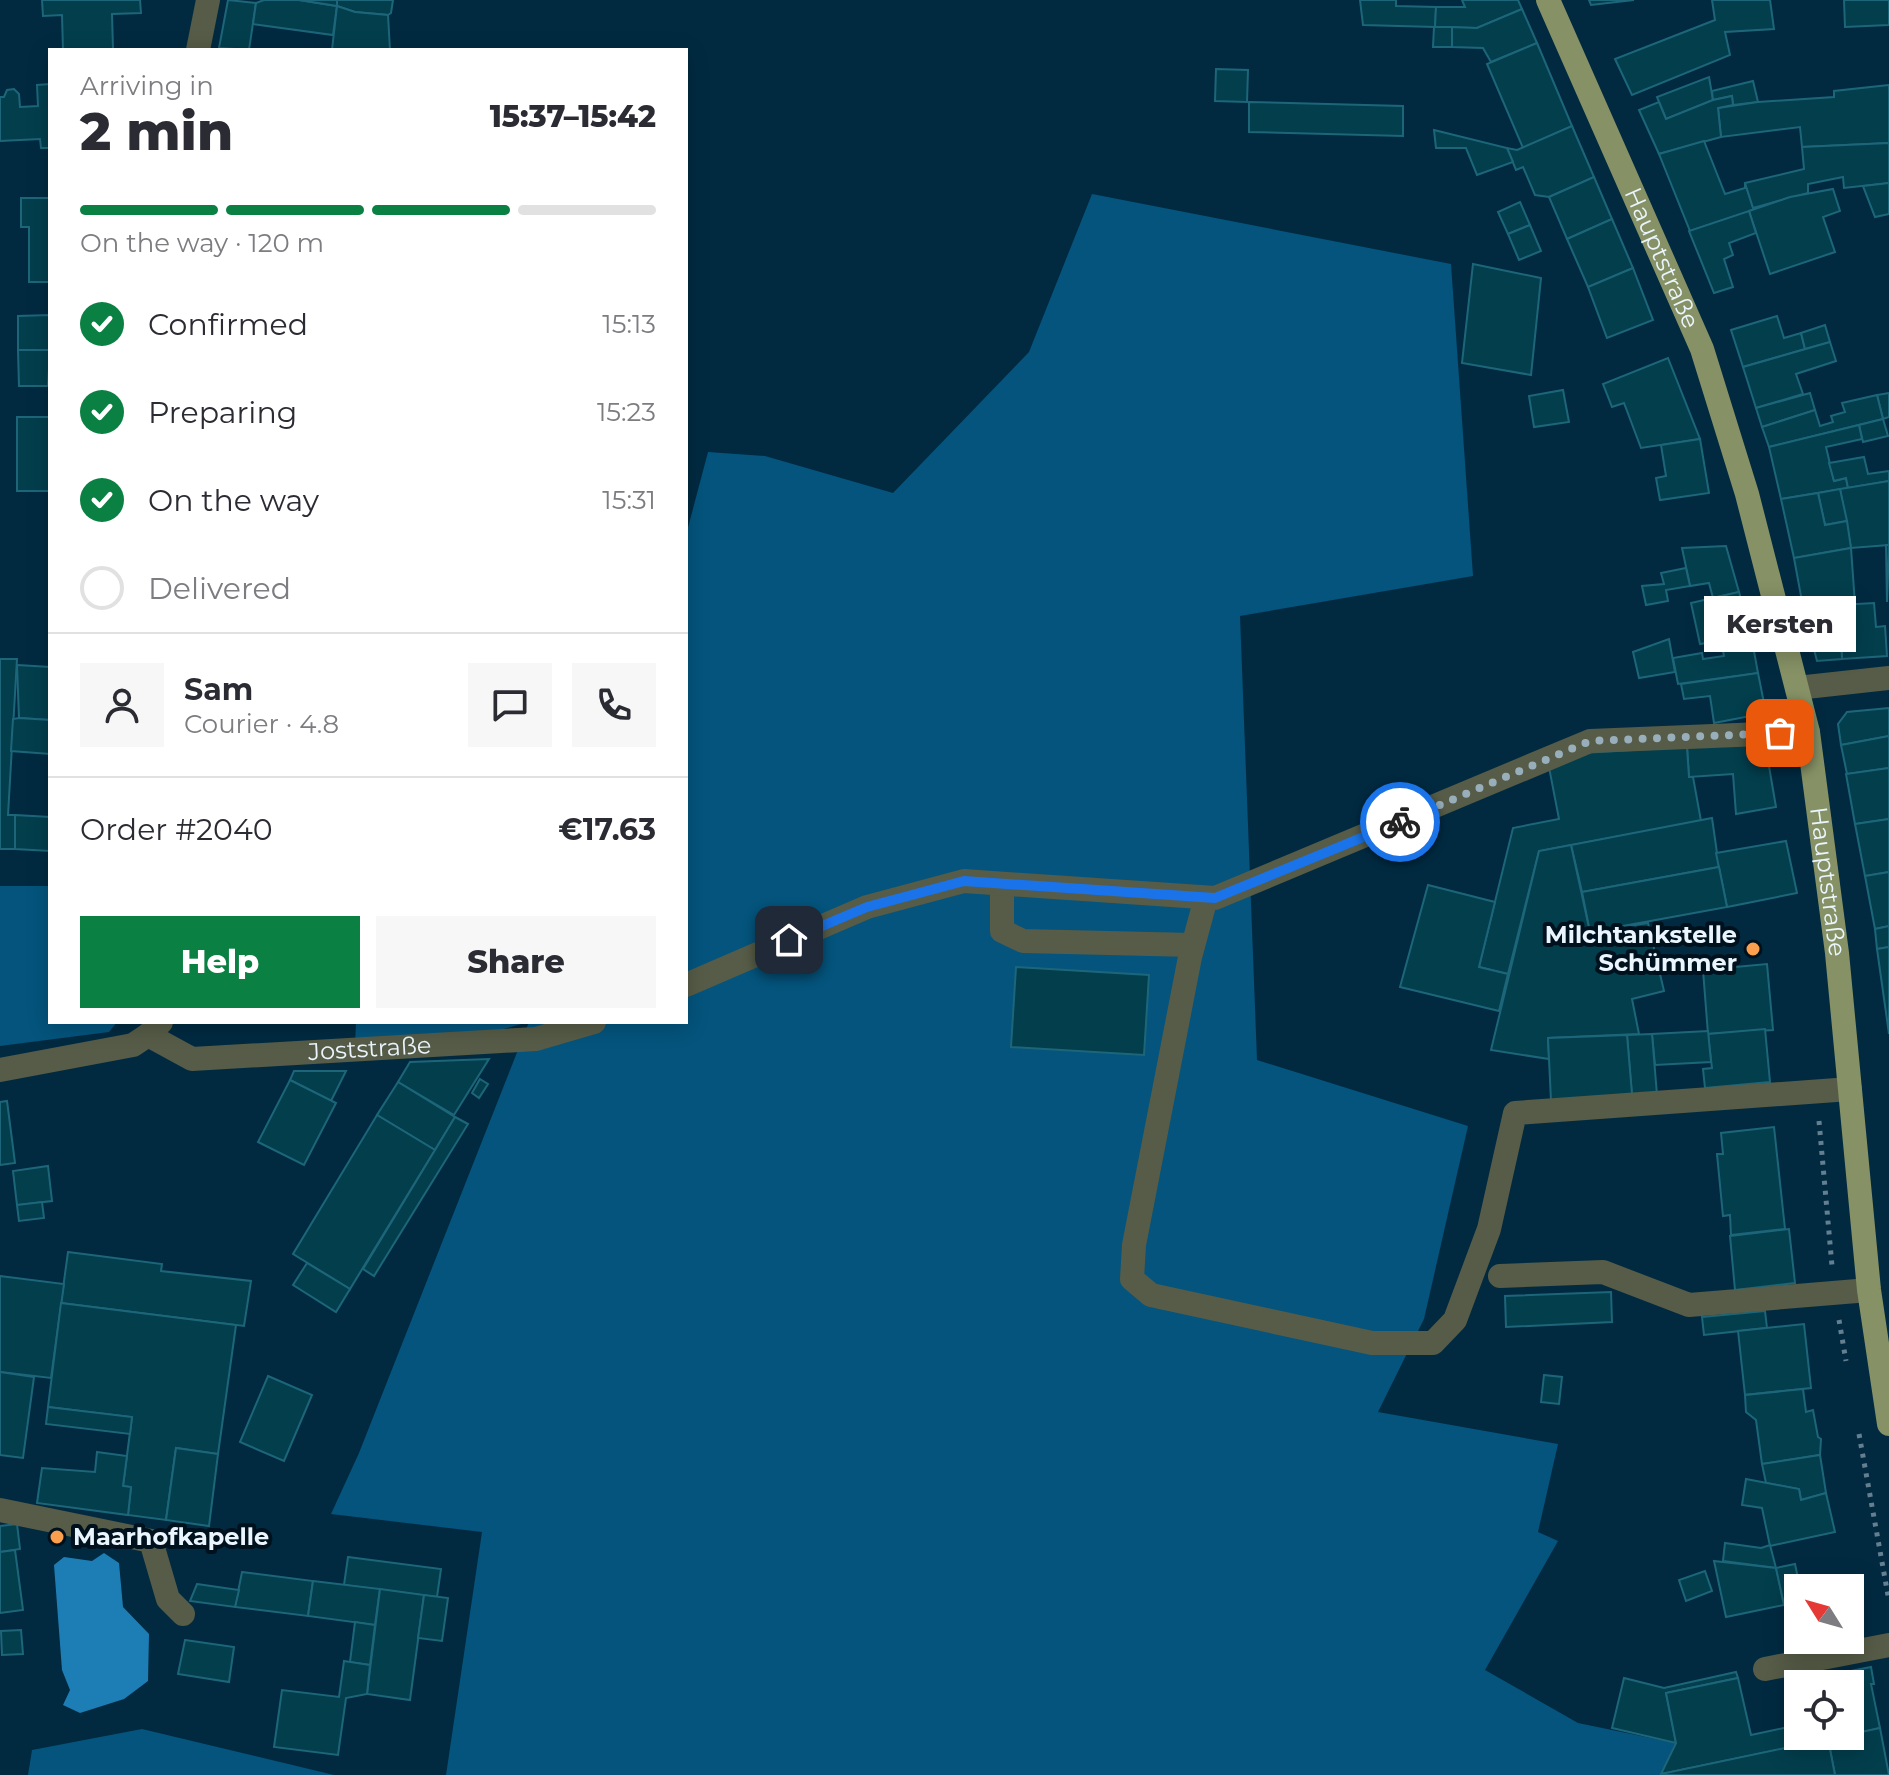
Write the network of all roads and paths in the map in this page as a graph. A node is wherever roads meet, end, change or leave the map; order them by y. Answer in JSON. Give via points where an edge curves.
{"nodes":[{"id":1,"x":208,"y":0,"type":"edge"},
{"id":2,"x":1548,"y":0,"type":"edge"},
{"id":3,"x":198,"y":48,"type":"edge"},
{"id":4,"x":1889,"y":678,"type":"edge"},
{"id":5,"x":1797,"y":688,"type":"junction"},
{"id":6,"x":1808,"y":732,"type":"junction"},
{"id":7,"x":1002,"y":884,"type":"junction"},
{"id":8,"x":1206,"y":898,"type":"junction"},
{"id":9,"x":1193,"y":945,"type":"junction"},
{"id":10,"x":688,"y":984,"type":"edge"},
{"id":11,"x":587,"y":1024,"type":"edge"},
{"id":12,"x":155,"y":1029,"type":"edge"},
{"id":13,"x":0,"y":1070,"type":"edge"},
{"id":14,"x":1850,"y":1089,"type":"junction"},
{"id":15,"x":1500,"y":1276,"type":"dead end"},
{"id":16,"x":1869,"y":1290,"type":"junction"},
{"id":17,"x":1889,"y":1424,"type":"edge"},
{"id":18,"x":0,"y":1510,"type":"edge"},
{"id":19,"x":183,"y":1614,"type":"dead end"},
{"id":20,"x":1889,"y":1645,"type":"edge"},
{"id":21,"x":1765,"y":1669,"type":"dead end"}],
"edges":[{"from":1,"to":3,"type":"street"},
{"from":2,"to":5,"type":"main road","name":"Hauptstraße","via":[[1702,349],[1747,494]]},
{"from":4,"to":5,"type":"street"},
{"from":5,"to":6,"type":"main road","name":"Hauptstraße"},
{"from":6,"to":8,"type":"street","via":[[1590,741],[1290,868]]},
{"from":6,"to":14,"type":"main road","name":"Hauptstraße"},
{"from":7,"to":8,"type":"street"},
{"from":7,"to":9,"type":"street","via":[[1002,931],[1023,941]]},
{"from":7,"to":10,"type":"street","via":[[964,881],[867,907]]},
{"from":8,"to":9,"type":"street"},
{"from":9,"to":14,"type":"street","via":[[1134,1245],[1132,1279],[1151,1295],[1372,1343],[1433,1343],[1455,1320],[1489,1229],[1515,1113]]},
{"from":11,"to":12,"type":"street","name":"Joststraße","via":[[536,1039],[192,1059]]},
{"from":12,"to":13,"type":"street","via":[[133,1045]]},
{"from":14,"to":16,"type":"main road","name":"Hauptstraße"},
{"from":15,"to":16,"type":"street","via":[[1603,1272],[1689,1305]]},
{"from":16,"to":17,"type":"main road","name":"Hauptstraße"},
{"from":18,"to":19,"type":"street","via":[[151,1541],[168,1599]]},
{"from":20,"to":21,"type":"street"}]}
